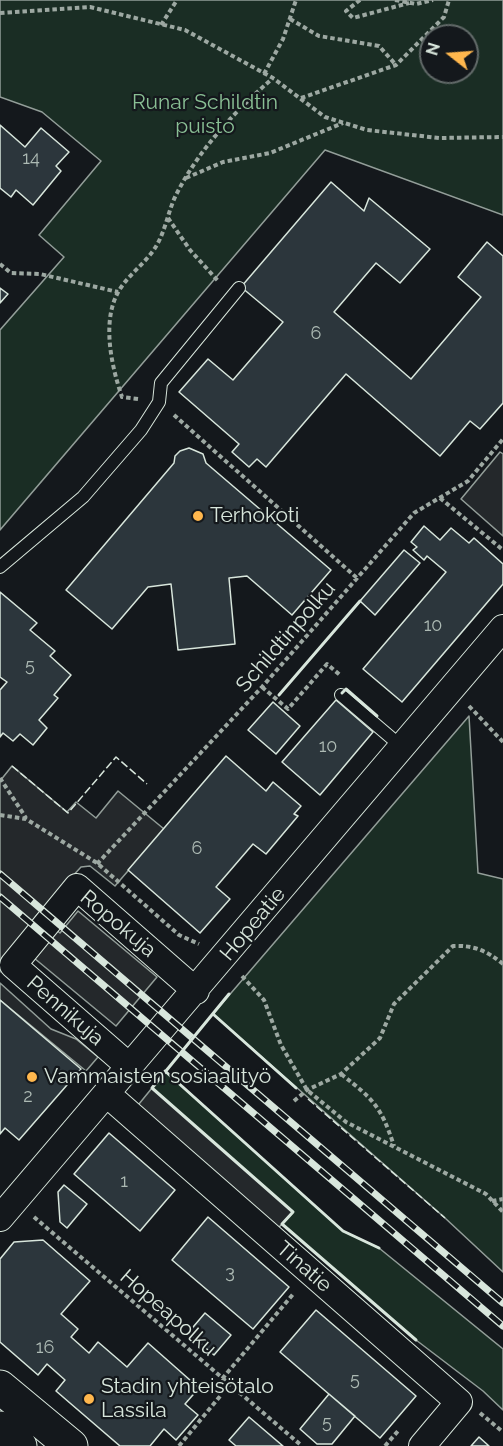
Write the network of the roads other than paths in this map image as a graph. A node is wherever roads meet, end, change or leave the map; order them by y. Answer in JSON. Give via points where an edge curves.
{"nodes":[{"id":1,"x":236,"y":292,"type":"road end"},
{"id":2,"x":0,"y":567,"type":"edge"},
{"id":3,"x":503,"y":628,"type":"edge"},
{"id":4,"x":340,"y":695,"type":"dead end"},
{"id":5,"x":402,"y":747,"type":"junction"},
{"id":6,"x":45,"y":924,"type":"joint"},
{"id":7,"x":196,"y":991,"type":"junction"},
{"id":8,"x":130,"y":1068,"type":"junction"},
{"id":9,"x":107,"y":1094,"type":"junction"},
{"id":10,"x":7,"y":1210,"type":"edge"},
{"id":11,"x":0,"y":1387,"type":"edge"},
{"id":12,"x":0,"y":1428,"type":"edge"},
{"id":13,"x":20,"y":1446,"type":"edge"},
{"id":14,"x":71,"y":1446,"type":"edge"},
{"id":15,"x":422,"y":1446,"type":"edge"}],
"edges":[{"from":1,"to":2,"type":"lane","via":[[161,383],[159,402],[141,430],[83,497]]},
{"from":3,"to":5,"type":"street","name":"Hopeatie"},
{"from":4,"to":5,"type":"lane"},
{"from":5,"to":7,"type":"street","name":"Hopeatie"},
{"from":6,"to":7,"type":"street","name":"Ropokuja","via":[[77,887]]},
{"from":6,"to":8,"type":"street","name":"Pennikuja","via":[[13,965]]},
{"from":7,"to":8,"type":"street","name":"Hopeatie"},
{"from":8,"to":9,"type":"street","name":"Hopeatie"},
{"from":9,"to":10,"type":"street","name":"Hopeatie"},
{"from":9,"to":15,"type":"street","name":"Tinatie","via":[[459,1402]]},
{"from":11,"to":14,"type":"main road"},
{"from":12,"to":13,"type":"main road"}]}
